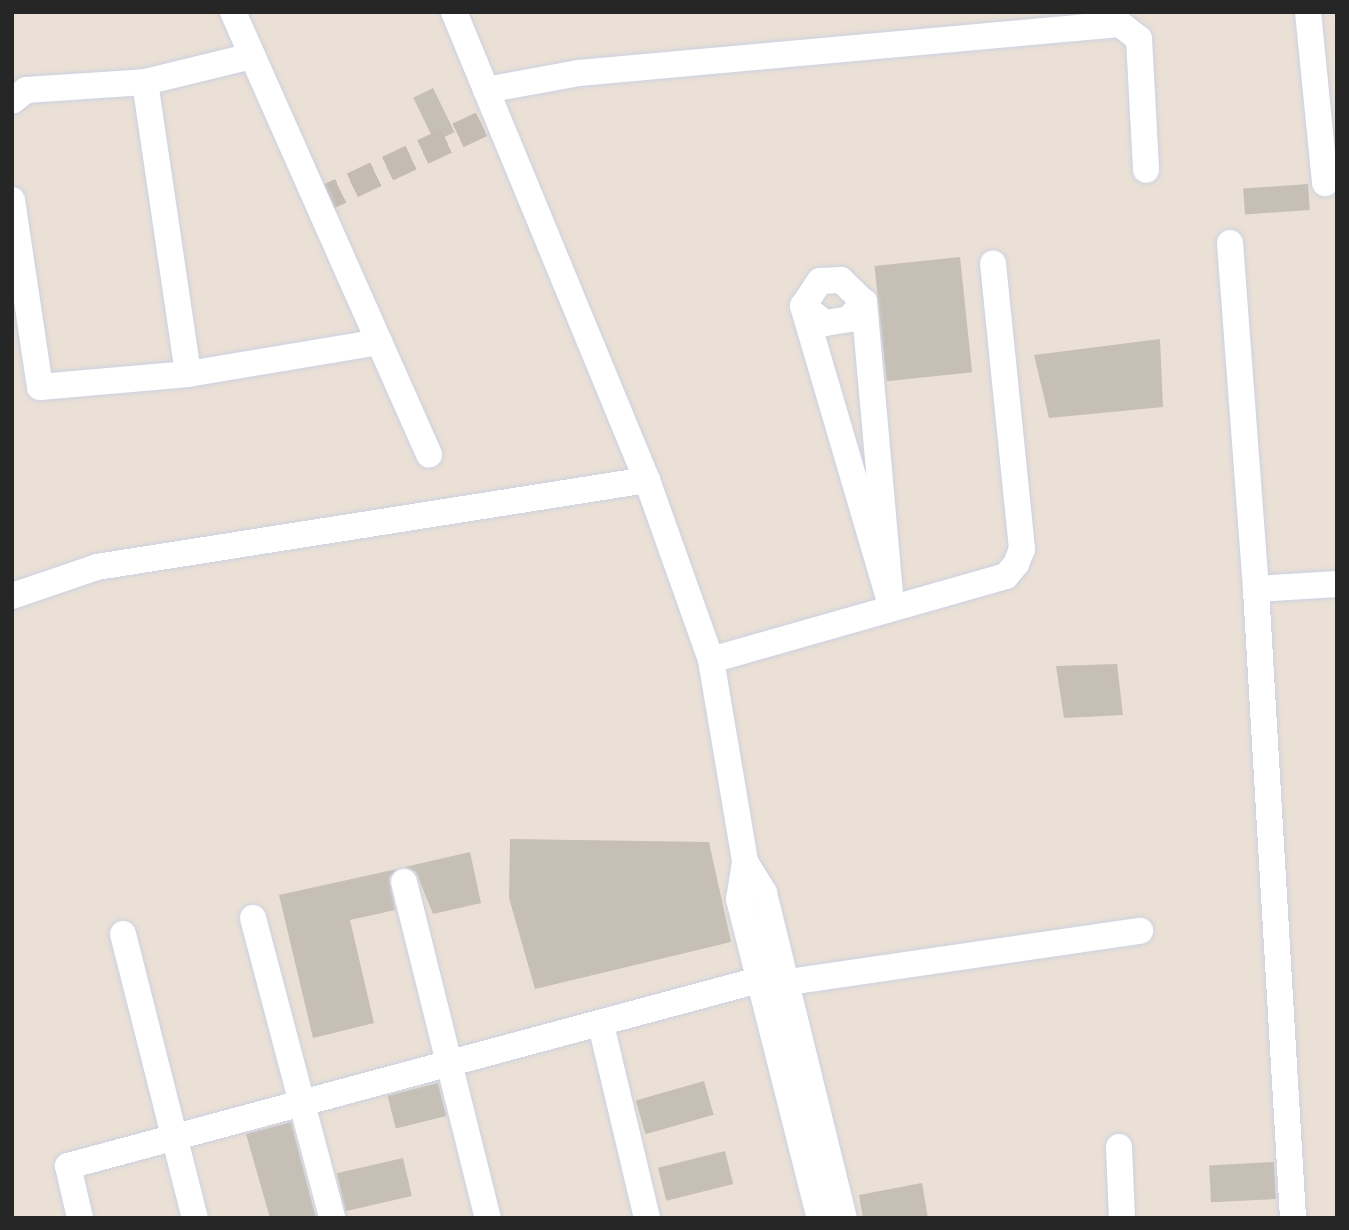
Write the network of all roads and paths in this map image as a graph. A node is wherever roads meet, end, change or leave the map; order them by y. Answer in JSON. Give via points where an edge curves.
{"nodes":[{"id":1,"x":233,"y":12,"type":"edge"},
{"id":2,"x":454,"y":12,"type":"edge"},
{"id":3,"x":1308,"y":12,"type":"edge"},
{"id":4,"x":252,"y":56,"type":"junction"},
{"id":5,"x":145,"y":82,"type":"junction"},
{"id":6,"x":486,"y":90,"type":"junction"},
{"id":7,"x":12,"y":101,"type":"edge"},
{"id":8,"x":1146,"y":170,"type":"dead end"},
{"id":9,"x":1325,"y":183,"type":"dead end"},
{"id":10,"x":12,"y":200,"type":"edge"},
{"id":11,"x":1230,"y":243,"type":"dead end"},
{"id":12,"x":993,"y":263,"type":"dead end"},
{"id":13,"x":864,"y":302,"type":"junction"},
{"id":14,"x":803,"y":306,"type":"junction"},
{"id":15,"x":379,"y":342,"type":"junction"},
{"id":16,"x":188,"y":374,"type":"junction"},
{"id":17,"x":429,"y":454,"type":"dead end"},
{"id":18,"x":647,"y":480,"type":"junction"},
{"id":19,"x":1337,"y":583,"type":"edge"},
{"id":20,"x":1256,"y":589,"type":"junction"},
{"id":21,"x":12,"y":596,"type":"edge"},
{"id":22,"x":891,"y":605,"type":"junction"},
{"id":23,"x":712,"y":660,"type":"junction"},
{"id":24,"x":404,"y":882,"type":"dead end"},
{"id":25,"x":253,"y":918,"type":"dead end"},
{"id":26,"x":1140,"y":930,"type":"dead end"},
{"id":27,"x":122,"y":934,"type":"dead end"},
{"id":28,"x":771,"y":981,"type":"junction"},
{"id":29,"x":601,"y":1025,"type":"junction"},
{"id":30,"x":450,"y":1062,"type":"junction"},
{"id":31,"x":303,"y":1104,"type":"junction"},
{"id":32,"x":176,"y":1139,"type":"junction"},
{"id":33,"x":1119,"y":1147,"type":"dead end"},
{"id":34,"x":80,"y":1218,"type":"edge"},
{"id":35,"x":195,"y":1218,"type":"edge"},
{"id":36,"x":332,"y":1218,"type":"edge"},
{"id":37,"x":488,"y":1218,"type":"edge"},
{"id":38,"x":647,"y":1218,"type":"edge"},
{"id":39,"x":820,"y":1218,"type":"edge"},
{"id":40,"x":844,"y":1218,"type":"edge"},
{"id":41,"x":1122,"y":1218,"type":"edge"},
{"id":42,"x":1293,"y":1218,"type":"edge"}],
"edges":[{"from":1,"to":4,"type":"street"},
{"from":2,"to":6,"type":"street"},
{"from":3,"to":9,"type":"street"},
{"from":4,"to":5,"type":"street"},
{"from":4,"to":15,"type":"street"},
{"from":5,"to":7,"type":"street","via":[[26,90]]},
{"from":5,"to":16,"type":"street"},
{"from":6,"to":8,"type":"street","via":[[579,73],[1120,24],[1139,40]]},
{"from":6,"to":18,"type":"street"},
{"from":10,"to":16,"type":"street","via":[[40,387]]},
{"from":11,"to":20,"type":"street"},
{"from":12,"to":22,"type":"street","via":[[1022,549],[1006,576]]},
{"from":13,"to":14,"type":"street","via":[[849,319],[825,323]]},
{"from":13,"to":14,"type":"street","via":[[841,280],[820,281]]},
{"from":13,"to":22,"type":"street"},
{"from":14,"to":22,"type":"street"},
{"from":15,"to":16,"type":"street"},
{"from":15,"to":17,"type":"street"},
{"from":18,"to":21,"type":"street","via":[[97,567]]},
{"from":18,"to":23,"type":"street"},
{"from":19,"to":20,"type":"street"},
{"from":20,"to":42,"type":"street"},
{"from":22,"to":23,"type":"street"},
{"from":23,"to":28,"type":"street","via":[[745,862],[739,899]]},
{"from":24,"to":30,"type":"street"},
{"from":25,"to":31,"type":"street"},
{"from":26,"to":28,"type":"street"},
{"from":27,"to":32,"type":"street"},
{"from":28,"to":29,"type":"street"},
{"from":28,"to":39,"type":"street"},
{"from":28,"to":40,"type":"street"},
{"from":29,"to":30,"type":"street"},
{"from":29,"to":38,"type":"street"},
{"from":30,"to":31,"type":"street"},
{"from":30,"to":37,"type":"street"},
{"from":31,"to":32,"type":"street"},
{"from":31,"to":36,"type":"street"},
{"from":32,"to":34,"type":"street","via":[[68,1166]]},
{"from":32,"to":35,"type":"street"},
{"from":33,"to":41,"type":"street"}]}
